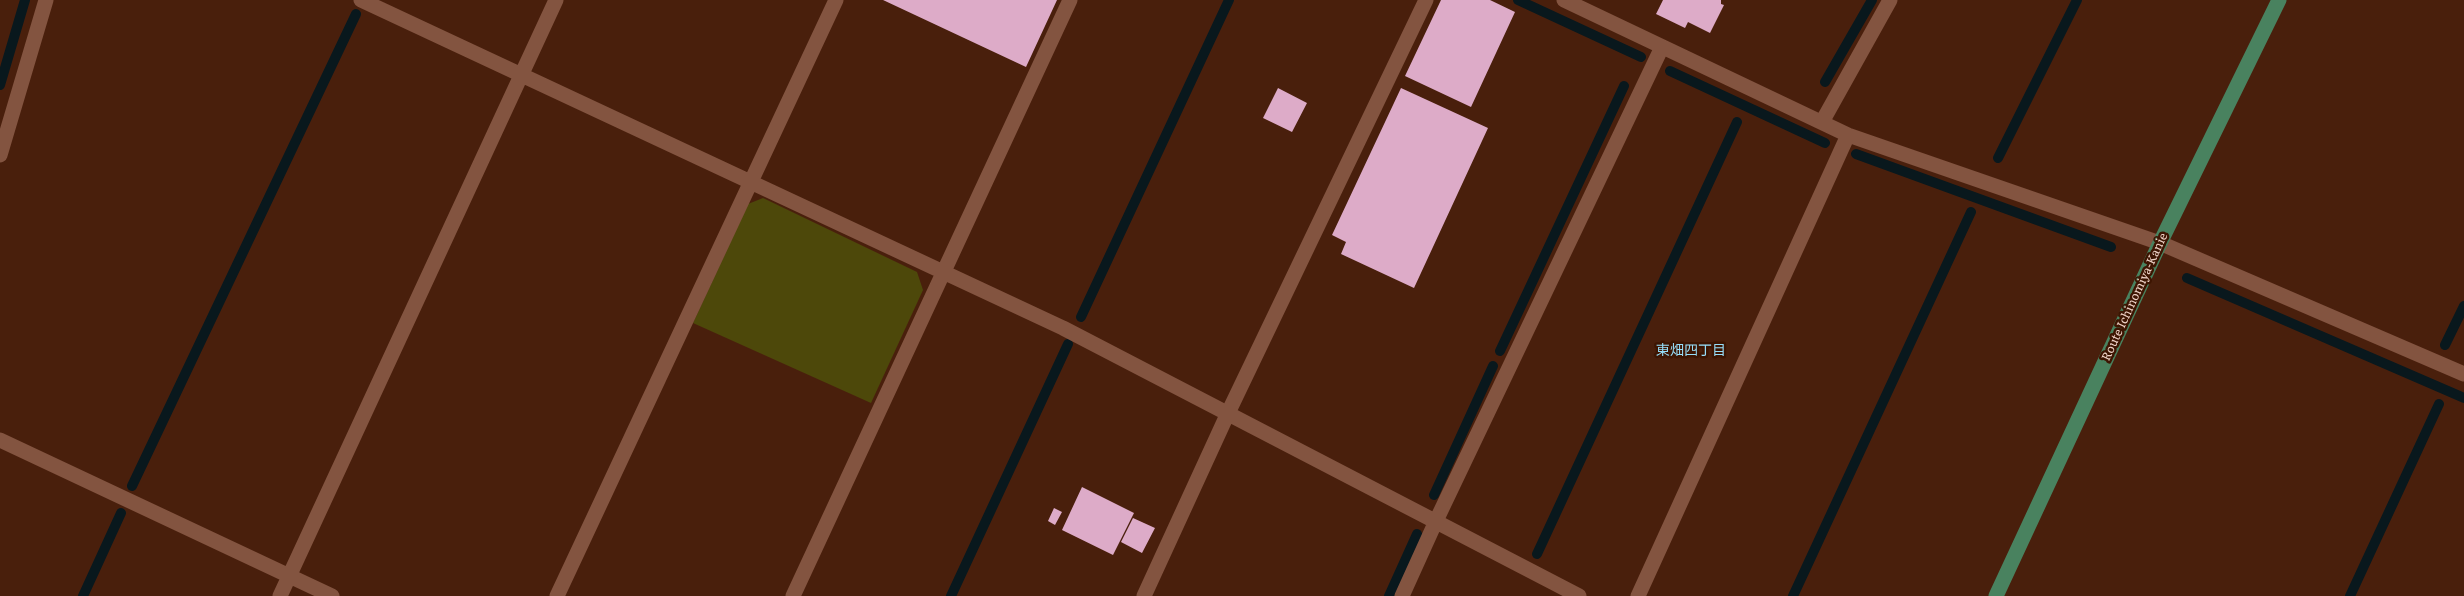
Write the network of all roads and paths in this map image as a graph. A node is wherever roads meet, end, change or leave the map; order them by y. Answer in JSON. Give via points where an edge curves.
{"nodes":[{"id":1,"x":46,"y":0,"type":"edge"},
{"id":2,"x":556,"y":0,"type":"edge"},
{"id":3,"x":836,"y":0,"type":"edge"},
{"id":4,"x":1070,"y":0,"type":"edge"},
{"id":5,"x":1426,"y":0,"type":"edge"},
{"id":6,"x":1564,"y":0,"type":"edge"},
{"id":7,"x":1890,"y":0,"type":"edge"},
{"id":8,"x":2278,"y":0,"type":"edge"},
{"id":9,"x":370,"y":2,"type":"edge"},
{"id":10,"x":1662,"y":47,"type":"junction"},
{"id":11,"x":522,"y":75,"type":"junction"},
{"id":12,"x":1822,"y":122,"type":"junction"},
{"id":13,"x":1848,"y":134,"type":"junction"},
{"id":14,"x":0,"y":154,"type":"edge"},
{"id":15,"x":751,"y":182,"type":"junction"},
{"id":16,"x":2160,"y":243,"type":"junction"},
{"id":17,"x":944,"y":272,"type":"junction"},
{"id":18,"x":2464,"y":374,"type":"edge"},
{"id":19,"x":1228,"y":414,"type":"junction"},
{"id":20,"x":0,"y":440,"type":"edge"},
{"id":21,"x":1436,"y":521,"type":"junction"},
{"id":22,"x":289,"y":576,"type":"junction"},
{"id":23,"x":280,"y":596,"type":"edge"},
{"id":24,"x":332,"y":596,"type":"edge"},
{"id":25,"x":557,"y":596,"type":"edge"},
{"id":26,"x":793,"y":596,"type":"edge"},
{"id":27,"x":1144,"y":596,"type":"edge"},
{"id":28,"x":1402,"y":596,"type":"edge"},
{"id":29,"x":1579,"y":596,"type":"edge"},
{"id":30,"x":1638,"y":596,"type":"edge"},
{"id":31,"x":1996,"y":596,"type":"edge"}],
"edges":[{"from":1,"to":14,"type":"street"},
{"from":2,"to":11,"type":"street"},
{"from":3,"to":15,"type":"street"},
{"from":4,"to":17,"type":"street"},
{"from":5,"to":19,"type":"street"},
{"from":6,"to":10,"type":"street"},
{"from":7,"to":12,"type":"street"},
{"from":8,"to":16,"type":"main road","name":"Route Ichinomiya-Kanie"},
{"from":9,"to":11,"type":"street"},
{"from":10,"to":12,"type":"street"},
{"from":10,"to":21,"type":"street"},
{"from":11,"to":15,"type":"street"},
{"from":11,"to":22,"type":"street"},
{"from":12,"to":13,"type":"street"},
{"from":13,"to":16,"type":"street"},
{"from":13,"to":30,"type":"street"},
{"from":15,"to":17,"type":"street"},
{"from":15,"to":25,"type":"street"},
{"from":16,"to":18,"type":"street"},
{"from":16,"to":31,"type":"main road","name":"Route Ichinomiya-Kanie"},
{"from":17,"to":19,"type":"street","via":[[1063,328]]},
{"from":17,"to":26,"type":"street"},
{"from":19,"to":21,"type":"street"},
{"from":19,"to":27,"type":"street"},
{"from":20,"to":22,"type":"street"},
{"from":21,"to":28,"type":"street"},
{"from":21,"to":29,"type":"street"},
{"from":22,"to":23,"type":"street"},
{"from":22,"to":24,"type":"street"}]}
